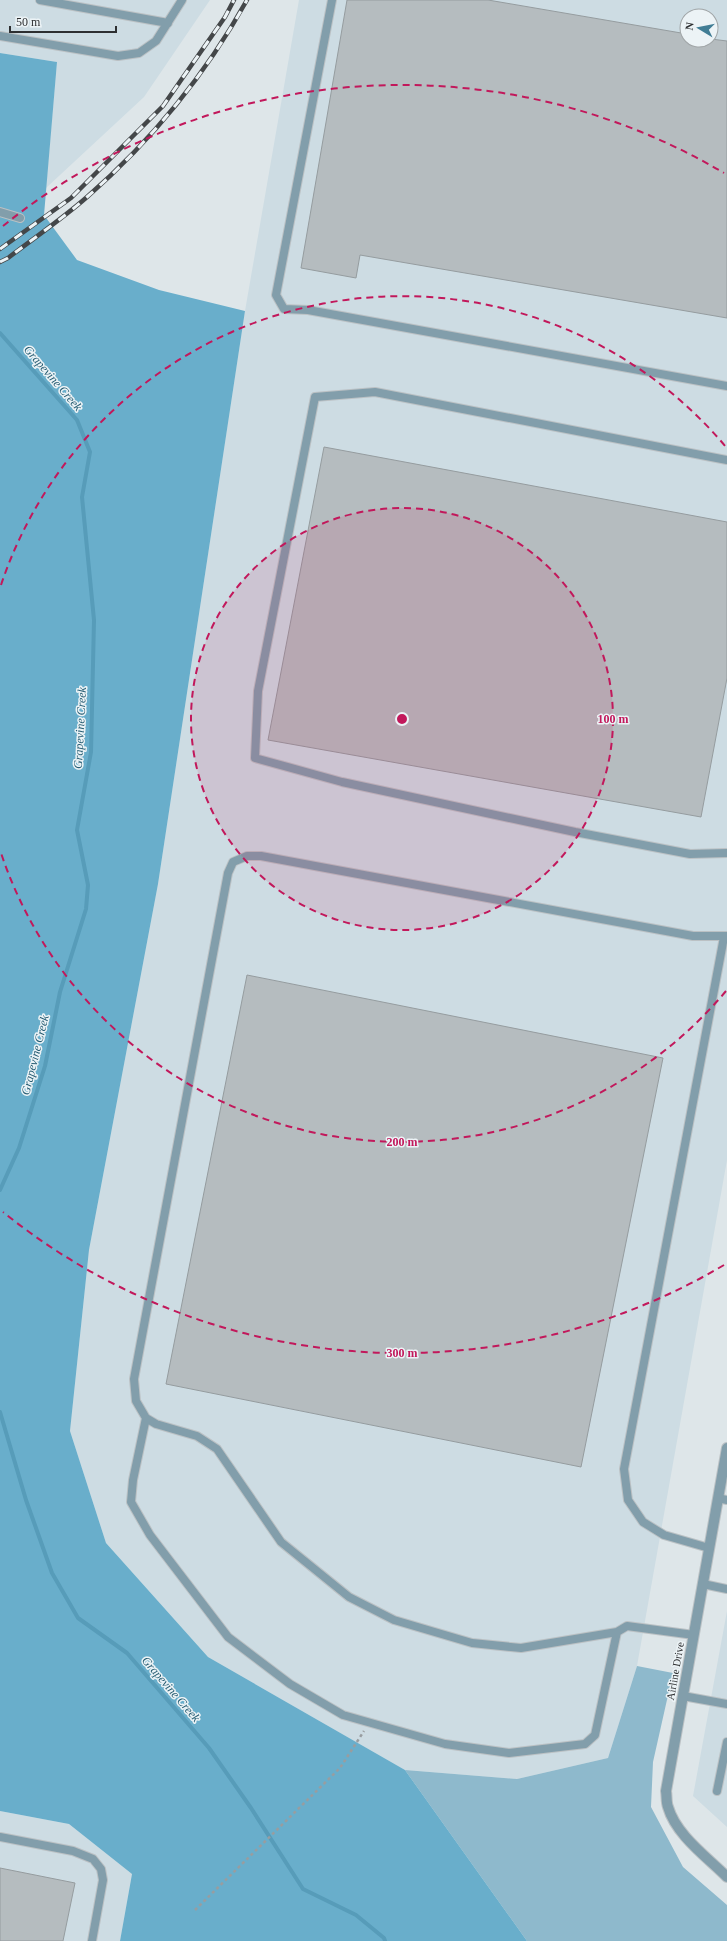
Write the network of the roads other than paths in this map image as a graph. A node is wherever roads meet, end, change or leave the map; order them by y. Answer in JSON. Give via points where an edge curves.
{"nodes":[{"id":1,"x":40,"y":0,"type":"edge"},
{"id":2,"x":182,"y":0,"type":"edge"},
{"id":3,"x":332,"y":0,"type":"edge"},
{"id":4,"x":168,"y":23,"type":"junction"},
{"id":5,"x":0,"y":36,"type":"edge"},
{"id":6,"x":0,"y":212,"type":"edge"},
{"id":7,"x":20,"y":218,"type":"dead end"},
{"id":8,"x":727,"y":386,"type":"edge"},
{"id":9,"x":727,"y":460,"type":"edge"},
{"id":10,"x":727,"y":853,"type":"edge"},
{"id":11,"x":725,"y":937,"type":"edge"},
{"id":12,"x":146,"y":1418,"type":"junction"},
{"id":13,"x":727,"y":1448,"type":"edge"},
{"id":14,"x":723,"y":1499,"type":"edge"},
{"id":15,"x":709,"y":1548,"type":"junction"},
{"id":16,"x":703,"y":1584,"type":"junction"},
{"id":17,"x":727,"y":1589,"type":"edge"},
{"id":18,"x":617,"y":1632,"type":"junction"},
{"id":19,"x":694,"y":1635,"type":"junction"},
{"id":20,"x":683,"y":1696,"type":"junction"},
{"id":21,"x":727,"y":1704,"type":"edge"},
{"id":22,"x":727,"y":1742,"type":"edge"},
{"id":23,"x":717,"y":1791,"type":"dead end"},
{"id":24,"x":0,"y":1837,"type":"edge"},
{"id":25,"x":727,"y":1877,"type":"edge"},
{"id":26,"x":92,"y":1941,"type":"edge"}],
"edges":[{"from":1,"to":4,"type":"lane"},
{"from":2,"to":4,"type":"lane"},
{"from":3,"to":8,"type":"lane","via":[[276,295],[284,309],[308,310]]},
{"from":4,"to":5,"type":"lane","via":[[156,41],[139,53],[118,56]]},
{"from":6,"to":7,"type":"lane"},
{"from":9,"to":10,"type":"lane","via":[[375,392],[315,397],[258,691],[255,758],[342,782],[576,832],[690,854]]},
{"from":11,"to":12,"type":"lane","via":[[693,936],[261,856],[247,856],[233,862],[228,874],[202,1009],[134,1379],[136,1401]]},
{"from":11,"to":15,"type":"lane","via":[[624,1469],[628,1500],[643,1522],[664,1535]]},
{"from":12,"to":18,"type":"lane","via":[[156,1424],[197,1436],[217,1449],[281,1542],[349,1597],[394,1620],[472,1643],[521,1648]]},
{"from":12,"to":18,"type":"lane","via":[[131,1502],[150,1535],[228,1637],[290,1684],[343,1715],[445,1744],[509,1753],[585,1744],[595,1735]]},
{"from":13,"to":14,"type":"street","name":"Airline Drive"},
{"from":14,"to":15,"type":"street","name":"Airline Drive"},
{"from":15,"to":16,"type":"street","name":"Airline Drive"},
{"from":16,"to":17,"type":"lane"},
{"from":16,"to":19,"type":"street","name":"Airline Drive"},
{"from":18,"to":19,"type":"lane","via":[[627,1626]]},
{"from":19,"to":20,"type":"street","name":"Airline Drive"},
{"from":20,"to":21,"type":"lane"},
{"from":20,"to":25,"type":"street","name":"Airline Drive","via":[[666,1791],[667,1806],[674,1821],[687,1838]]},
{"from":22,"to":23,"type":"lane"},
{"from":24,"to":26,"type":"lane","via":[[73,1851],[93,1859],[101,1869],[103,1880]]}]}
